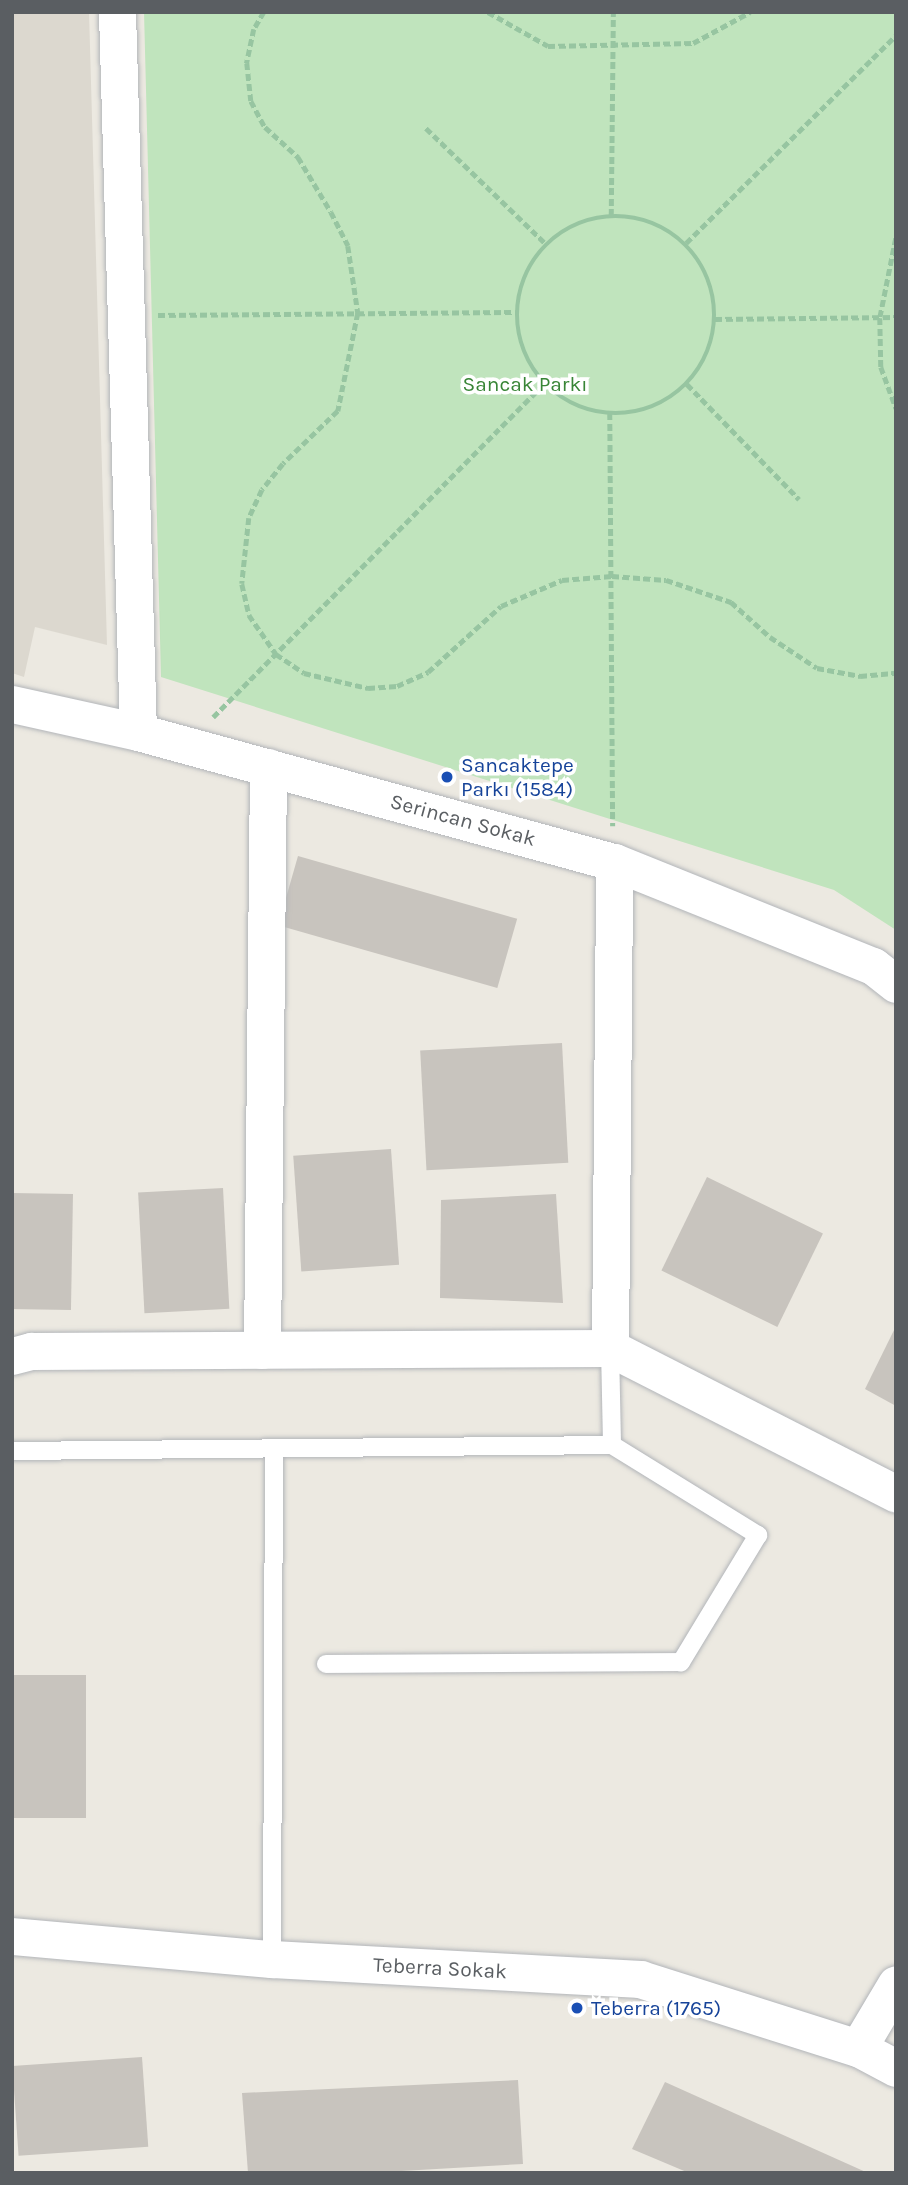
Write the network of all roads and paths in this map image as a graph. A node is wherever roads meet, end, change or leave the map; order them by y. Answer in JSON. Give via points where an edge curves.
{"nodes":[{"id":1,"x":117,"y":12,"type":"edge"},
{"id":2,"x":264,"y":12,"type":"edge"},
{"id":3,"x":488,"y":12,"type":"edge"},
{"id":4,"x":613,"y":12,"type":"edge"},
{"id":5,"x":750,"y":12,"type":"edge"},
{"id":6,"x":896,"y":35,"type":"edge"},
{"id":7,"x":613,"y":44,"type":"junction"},
{"id":8,"x":426,"y":128,"type":"dead end"},
{"id":9,"x":611,"y":216,"type":"junction"},
{"id":10,"x":896,"y":238,"type":"edge"},
{"id":11,"x":686,"y":243,"type":"junction"},
{"id":12,"x":546,"y":244,"type":"junction"},
{"id":13,"x":516,"y":312,"type":"junction"},
{"id":14,"x":358,"y":313,"type":"junction"},
{"id":15,"x":122,"y":315,"type":"junction"},
{"id":16,"x":896,"y":317,"type":"edge"},
{"id":17,"x":880,"y":318,"type":"junction"},
{"id":18,"x":715,"y":319,"type":"junction"},
{"id":19,"x":544,"y":384,"type":"junction"},
{"id":20,"x":687,"y":384,"type":"junction"},
{"id":21,"x":896,"y":408,"type":"edge"},
{"id":22,"x":610,"y":414,"type":"junction"},
{"id":23,"x":799,"y":499,"type":"dead end"},
{"id":24,"x":612,"y":576,"type":"junction"},
{"id":25,"x":276,"y":654,"type":"junction"},
{"id":26,"x":896,"y":673,"type":"edge"},
{"id":27,"x":12,"y":704,"type":"edge"},
{"id":28,"x":138,"y":732,"type":"junction"},
{"id":29,"x":186,"y":745,"type":"junction"},
{"id":30,"x":268,"y":767,"type":"junction"},
{"id":31,"x":614,"y":862,"type":"junction"},
{"id":32,"x":896,"y":984,"type":"edge"},
{"id":33,"x":610,"y":1348,"type":"junction"},
{"id":34,"x":262,"y":1350,"type":"junction"},
{"id":35,"x":12,"y":1356,"type":"edge"},
{"id":36,"x":612,"y":1445,"type":"junction"},
{"id":37,"x":274,"y":1448,"type":"junction"},
{"id":38,"x":12,"y":1451,"type":"edge"},
{"id":39,"x":896,"y":1494,"type":"edge"},
{"id":40,"x":326,"y":1664,"type":"dead end"},
{"id":41,"x":12,"y":1936,"type":"edge"},
{"id":42,"x":272,"y":1959,"type":"junction"},
{"id":43,"x":896,"y":1984,"type":"edge"},
{"id":44,"x":858,"y":2048,"type":"junction"},
{"id":45,"x":896,"y":2068,"type":"edge"}],
"edges":[{"from":1,"to":15,"type":"street"},
{"from":2,"to":14,"type":"path","via":[[254,29],[247,63],[251,101],[265,127],[298,157],[331,212],[348,246]]},
{"from":3,"to":7,"type":"path","via":[[548,46]]},
{"from":4,"to":7,"type":"path"},
{"from":5,"to":7,"type":"path","via":[[693,43]]},
{"from":6,"to":11,"type":"path"},
{"from":7,"to":9,"type":"path"},
{"from":8,"to":12,"type":"path"},
{"from":9,"to":11,"type":"path","via":[[658,223]]},
{"from":9,"to":12,"type":"path","via":[[590,218],[559,232]]},
{"from":10,"to":17,"type":"path"},
{"from":11,"to":18,"type":"path","via":[[706,271],[716,303]]},
{"from":12,"to":13,"type":"path","via":[[519,286]]},
{"from":13,"to":14,"type":"path"},
{"from":13,"to":19,"type":"path","via":[[522,351]]},
{"from":14,"to":15,"type":"path"},
{"from":14,"to":25,"type":"path","via":[[338,411],[283,464],[262,490],[249,518],[243,551],[247,605]]},
{"from":15,"to":28,"type":"street"},
{"from":16,"to":17,"type":"path"},
{"from":17,"to":18,"type":"path"},
{"from":17,"to":21,"type":"path","via":[[881,368]]},
{"from":18,"to":20,"type":"path","via":[[703,365]]},
{"from":19,"to":22,"type":"path","via":[[563,400]]},
{"from":19,"to":25,"type":"path"},
{"from":20,"to":22,"type":"path","via":[[655,407]]},
{"from":20,"to":23,"type":"path"},
{"from":22,"to":24,"type":"path"},
{"from":24,"to":25,"type":"path","via":[[562,580],[500,606],[428,672],[397,686],[368,688],[304,673]]},
{"from":24,"to":26,"type":"path","via":[[666,580],[730,602],[770,637],[817,668],[860,676]]},
{"from":24,"to":31,"type":"path"},
{"from":25,"to":29,"type":"path"},
{"from":27,"to":28,"type":"street","name":"Serincan Sokak"},
{"from":28,"to":29,"type":"street","name":"Serincan Sokak"},
{"from":29,"to":30,"type":"street","name":"Serincan Sokak"},
{"from":30,"to":31,"type":"street","name":"Serincan Sokak"},
{"from":30,"to":34,"type":"street"},
{"from":31,"to":32,"type":"street","name":"Serincan Sokak","via":[[873,966]]},
{"from":31,"to":33,"type":"street"},
{"from":33,"to":34,"type":"street"},
{"from":33,"to":36,"type":"lane"},
{"from":33,"to":39,"type":"street"},
{"from":34,"to":35,"type":"street","via":[[31,1351]]},
{"from":36,"to":37,"type":"lane"},
{"from":36,"to":40,"type":"lane","via":[[758,1535],[681,1662]]},
{"from":37,"to":38,"type":"lane"},
{"from":37,"to":42,"type":"lane"},
{"from":41,"to":42,"type":"street","name":"Teberra Sokak"},
{"from":42,"to":44,"type":"street","name":"Teberra Sokak","via":[[640,1979]]},
{"from":43,"to":44,"type":"street"},
{"from":44,"to":45,"type":"street","name":"Teberra Sokak"}]}
